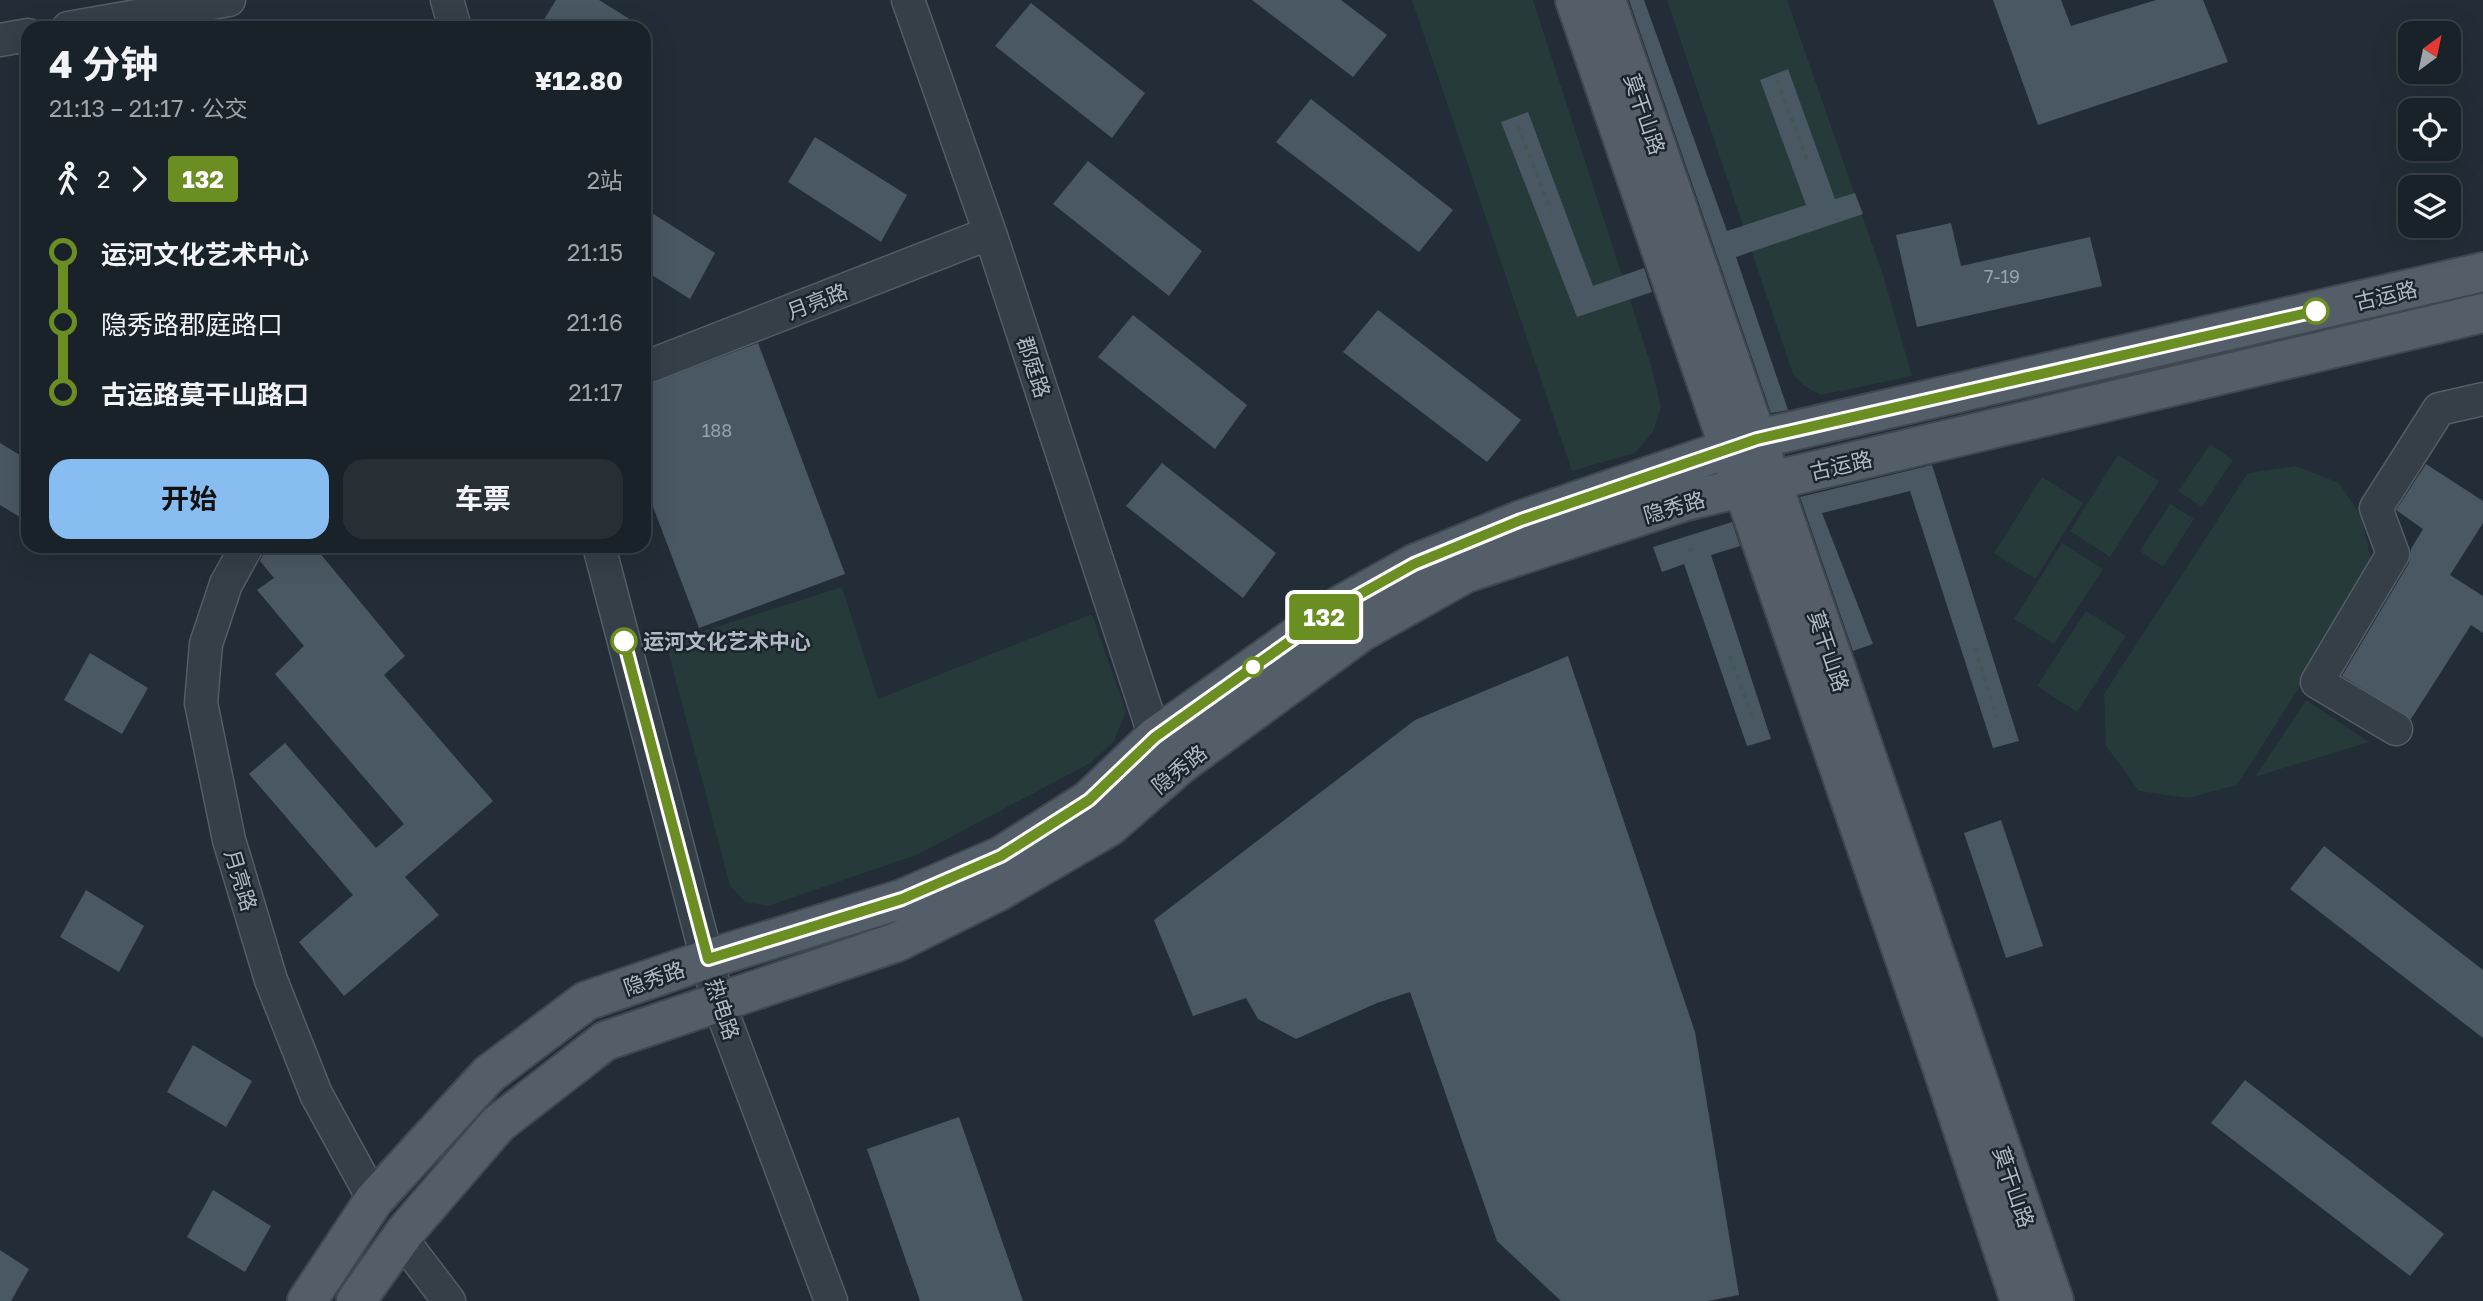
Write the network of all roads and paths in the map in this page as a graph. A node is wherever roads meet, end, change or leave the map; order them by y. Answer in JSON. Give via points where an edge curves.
{"nodes":[{"id":1,"x":229,"y":0,"type":"edge"},
{"id":2,"x":447,"y":0,"type":"edge"},
{"id":3,"x":908,"y":0,"type":"edge"},
{"id":4,"x":1575,"y":0,"type":"edge"},
{"id":5,"x":1606,"y":0,"type":"edge"},
{"id":6,"x":108,"y":21,"type":"edge"},
{"id":7,"x":453,"y":21,"type":"edge"},
{"id":8,"x":21,"y":36,"type":"edge"},
{"id":9,"x":0,"y":40,"type":"edge"},
{"id":10,"x":1777,"y":80,"type":"dead end"},
{"id":11,"x":1518,"y":126,"type":"dead end"},
{"id":12,"x":1810,"y":165,"type":"dead end"},
{"id":13,"x":1551,"y":211,"type":"dead end"},
{"id":14,"x":990,"y":233,"type":"junction"},
{"id":15,"x":2483,"y":272,"type":"edge"},
{"id":16,"x":2483,"y":313,"type":"edge"},
{"id":17,"x":651,"y":365,"type":"edge"},
{"id":18,"x":2483,"y":399,"type":"edge"},
{"id":19,"x":1743,"y":443,"type":"junction"},
{"id":20,"x":1757,"y":485,"type":"junction"},
{"id":21,"x":1694,"y":549,"type":"dead end"},
{"id":22,"x":1688,"y":550,"type":"dead end"},
{"id":23,"x":243,"y":553,"type":"edge"},
{"id":24,"x":601,"y":553,"type":"edge"},
{"id":25,"x":1975,"y":648,"type":"dead end"},
{"id":26,"x":1730,"y":656,"type":"dead end"},
{"id":27,"x":1752,"y":717,"type":"dead end"},
{"id":28,"x":1997,"y":718,"type":"dead end"},
{"id":29,"x":2396,"y":729,"type":"dead end"},
{"id":30,"x":1155,"y":737,"type":"junction"},
{"id":31,"x":708,"y":959,"type":"junction"},
{"id":32,"x":718,"y":1001,"type":"junction"},
{"id":33,"x":374,"y":1200,"type":"junction"},
{"id":34,"x":401,"y":1238,"type":"junction"},
{"id":35,"x":307,"y":1301,"type":"edge"},
{"id":36,"x":356,"y":1301,"type":"edge"},
{"id":37,"x":449,"y":1301,"type":"edge"},
{"id":38,"x":831,"y":1301,"type":"edge"},
{"id":39,"x":2020,"y":1301,"type":"edge"},
{"id":40,"x":2054,"y":1301,"type":"edge"}],
"edges":[{"from":1,"to":6,"type":"street"},
{"from":2,"to":7,"type":"street"},
{"from":3,"to":14,"type":"street","name":"郡庭路"},
{"from":4,"to":19,"type":"main road","name":"莫干山路"},
{"from":5,"to":19,"type":"main road","name":"莫干山路"},
{"from":8,"to":9,"type":"street"},
{"from":10,"to":12,"type":"path"},
{"from":11,"to":13,"type":"path"},
{"from":14,"to":17,"type":"street","name":"月亮路"},
{"from":14,"to":30,"type":"street","name":"郡庭路"},
{"from":15,"to":19,"type":"main road","name":"古运路"},
{"from":16,"to":20,"type":"main road","name":"古运路"},
{"from":18,"to":29,"type":"street","via":[[2440,409],[2376,508],[2393,554],[2317,682]]},
{"from":19,"to":20,"type":"main road","name":"莫干山路"},
{"from":19,"to":30,"type":"main road","name":"隐秀路","via":[[1521,520],[1414,564],[1339,606]]},
{"from":20,"to":32,"type":"main road","name":"隐秀路","via":[[1686,501],[1466,573],[1362,632],[1181,764],[1110,826],[998,892],[897,942]]},
{"from":20,"to":39,"type":"main road","name":"莫干山路"},
{"from":20,"to":40,"type":"main road","name":"莫干山路"},
{"from":21,"to":22,"type":"path"},
{"from":23,"to":33,"type":"street","name":"月亮路","via":[[226,584],[206,644],[201,703],[229,840],[271,980],[317,1094]]},
{"from":24,"to":31,"type":"street","name":"热电路"},
{"from":25,"to":28,"type":"path"},
{"from":26,"to":27,"type":"path"},
{"from":30,"to":31,"type":"main road","name":"隐秀路","via":[[1089,800],[1001,856],[902,899]]},
{"from":31,"to":32,"type":"street","name":"热电路"},
{"from":31,"to":33,"type":"main road","name":"隐秀路","via":[[586,1001],[489,1074]]},
{"from":32,"to":34,"type":"main road","name":"隐秀路","via":[[605,1041],[498,1124]]},
{"from":32,"to":38,"type":"street","name":"热电路"},
{"from":33,"to":35,"type":"main road","name":"隐秀路"},
{"from":34,"to":36,"type":"main road","name":"隐秀路"},
{"from":34,"to":37,"type":"street"}]}
